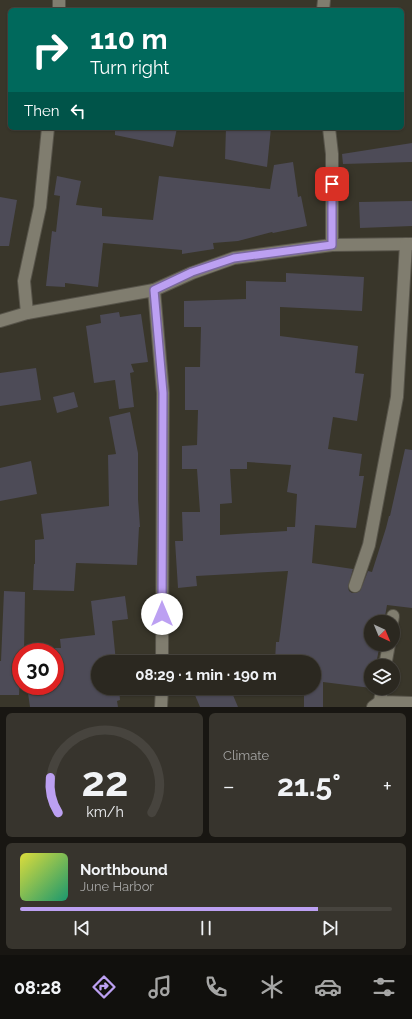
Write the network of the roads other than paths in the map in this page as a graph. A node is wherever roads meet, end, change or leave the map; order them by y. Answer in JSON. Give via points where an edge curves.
{"nodes":[{"id":1,"x":48,"y":130,"type":"edge"},
{"id":2,"x":328,"y":130,"type":"edge"},
{"id":3,"x":409,"y":244,"type":"edge"},
{"id":4,"x":332,"y":245,"type":"junction"},
{"id":5,"x":154,"y":290,"type":"junction"},
{"id":6,"x":27,"y":313,"type":"junction"},
{"id":7,"x":0,"y":321,"type":"edge"},
{"id":8,"x":355,"y":586,"type":"dead end"},
{"id":9,"x":162,"y":655,"type":"edge"},
{"id":10,"x":162,"y":695,"type":"edge"},
{"id":11,"x":380,"y":695,"type":"edge"},
{"id":12,"x":412,"y":703,"type":"edge"},
{"id":13,"x":377,"y":705,"type":"edge"},
{"id":14,"x":161,"y":707,"type":"edge"}],
"edges":[{"from":1,"to":6,"type":"street","via":[[40,207],[24,281]]},
{"from":2,"to":4,"type":"street","via":[[332,154]]},
{"from":3,"to":4,"type":"street"},
{"from":3,"to":8,"type":"street","via":[[397,397],[369,545]]},
{"from":4,"to":5,"type":"street","via":[[234,258],[192,272]]},
{"from":5,"to":6,"type":"street"},
{"from":5,"to":9,"type":"street","via":[[163,393]]},
{"from":6,"to":7,"type":"street"},
{"from":10,"to":14,"type":"street"},
{"from":11,"to":13,"type":"street"},
{"from":12,"to":13,"type":"street"}]}
